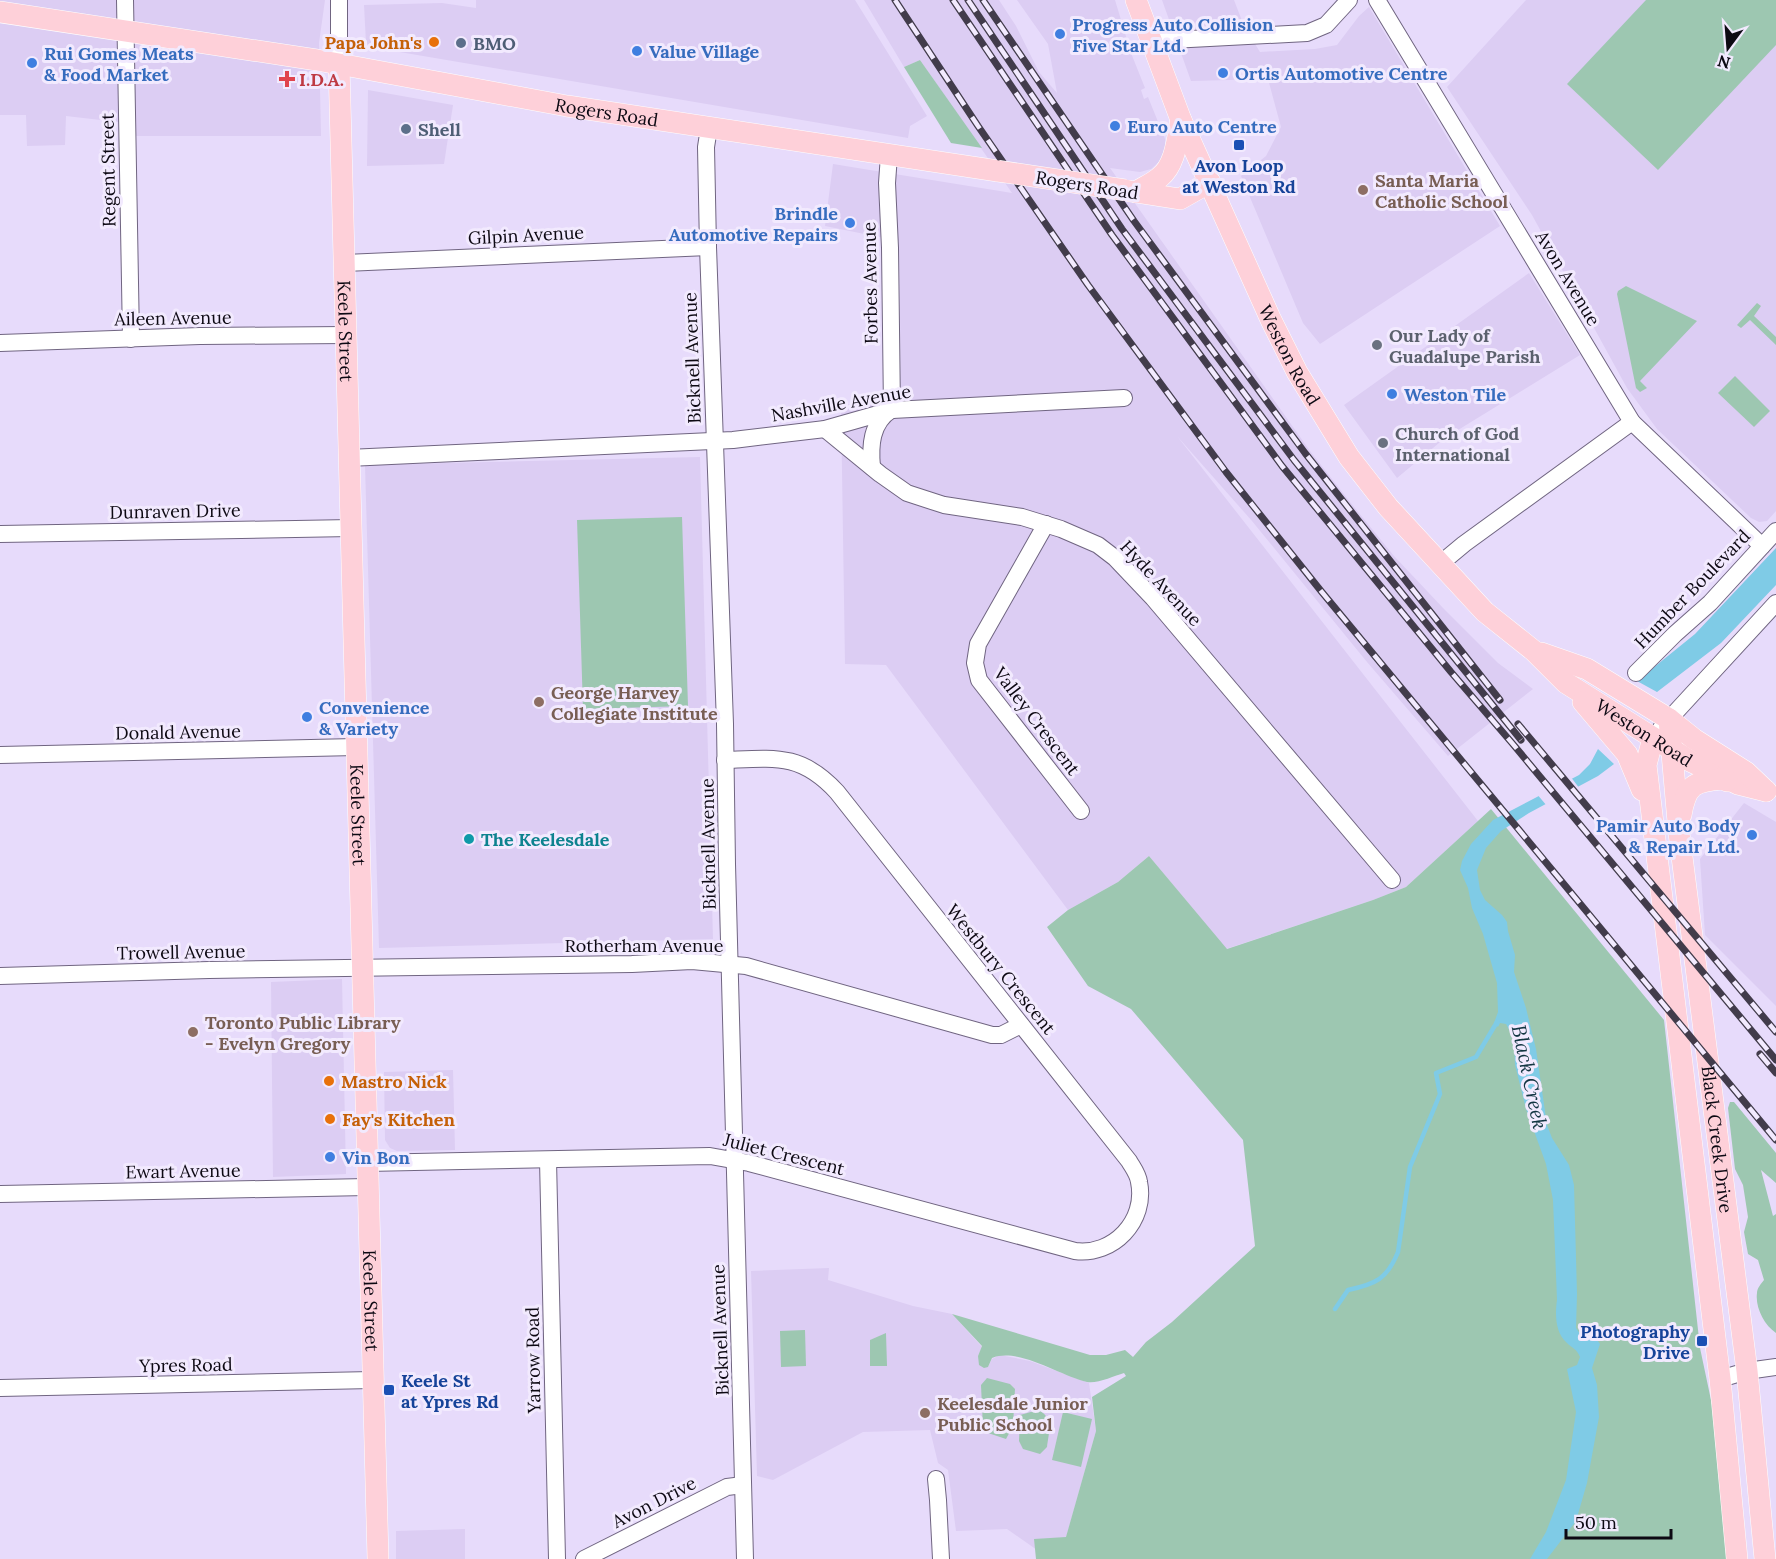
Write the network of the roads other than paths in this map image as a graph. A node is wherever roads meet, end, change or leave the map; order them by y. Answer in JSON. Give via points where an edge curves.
{"nodes":[{"id":1,"x":125,"y":0,"type":"edge"},
{"id":2,"x":339,"y":0,"type":"edge"},
{"id":3,"x":1136,"y":0,"type":"edge"},
{"id":4,"x":1349,"y":0,"type":"edge"},
{"id":5,"x":1377,"y":0,"type":"edge"},
{"id":6,"x":0,"y":12,"type":"edge"},
{"id":7,"x":125,"y":32,"type":"junction"},
{"id":8,"x":1152,"y":41,"type":"junction"},
{"id":9,"x":339,"y":65,"type":"junction"},
{"id":10,"x":1181,"y":120,"type":"junction"},
{"id":11,"x":709,"y":128,"type":"junction"},
{"id":12,"x":889,"y":155,"type":"junction"},
{"id":13,"x":1210,"y":182,"type":"junction"},
{"id":14,"x":1130,"y":191,"type":"junction"},
{"id":15,"x":708,"y":247,"type":"junction"},
{"id":16,"x":345,"y":263,"type":"junction"},
{"id":17,"x":346,"y":335,"type":"junction"},
{"id":18,"x":131,"y":339,"type":"junction"},
{"id":19,"x":0,"y":343,"type":"edge"},
{"id":20,"x":1124,"y":398,"type":"dead end"},
{"id":21,"x":892,"y":410,"type":"junction"},
{"id":22,"x":1632,"y":423,"type":"junction"},
{"id":23,"x":825,"y":429,"type":"junction"},
{"id":24,"x":714,"y":441,"type":"junction"},
{"id":25,"x":348,"y":458,"type":"junction"},
{"id":26,"x":872,"y":467,"type":"junction"},
{"id":27,"x":1046,"y":524,"type":"junction"},
{"id":28,"x":351,"y":528,"type":"junction"},
{"id":29,"x":1776,"y":531,"type":"edge"},
{"id":30,"x":0,"y":534,"type":"edge"},
{"id":31,"x":1762,"y":546,"type":"junction"},
{"id":32,"x":1440,"y":564,"type":"junction"},
{"id":33,"x":1776,"y":603,"type":"edge"},
{"id":34,"x":1534,"y":651,"type":"junction"},
{"id":35,"x":1636,"y":674,"type":"dead end"},
{"id":36,"x":1566,"y":683,"type":"junction"},
{"id":37,"x":1665,"y":735,"type":"junction"},
{"id":38,"x":356,"y":747,"type":"junction"},
{"id":39,"x":0,"y":755,"type":"edge"},
{"id":40,"x":725,"y":760,"type":"junction"},
{"id":41,"x":1738,"y":784,"type":"junction"},
{"id":42,"x":1771,"y":794,"type":"edge"},
{"id":43,"x":1081,"y":811,"type":"dead end"},
{"id":44,"x":1678,"y":833,"type":"junction"},
{"id":45,"x":1655,"y":834,"type":"junction"},
{"id":46,"x":1392,"y":880,"type":"dead end"},
{"id":47,"x":730,"y":964,"type":"junction"},
{"id":48,"x":363,"y":969,"type":"junction"},
{"id":49,"x":0,"y":976,"type":"edge"},
{"id":50,"x":1021,"y":1025,"type":"junction"},
{"id":51,"x":548,"y":1160,"type":"junction"},
{"id":52,"x":735,"y":1160,"type":"junction"},
{"id":53,"x":367,"y":1163,"type":"junction"},
{"id":54,"x":367,"y":1186,"type":"junction"},
{"id":55,"x":0,"y":1194,"type":"edge"},
{"id":56,"x":1075,"y":1251,"type":"joint"},
{"id":57,"x":1776,"y":1367,"type":"edge"},
{"id":58,"x":1748,"y":1371,"type":"junction"},
{"id":59,"x":1720,"y":1379,"type":"junction"},
{"id":60,"x":372,"y":1380,"type":"junction"},
{"id":61,"x":0,"y":1388,"type":"edge"},
{"id":62,"x":936,"y":1479,"type":"dead end"},
{"id":63,"x":743,"y":1485,"type":"junction"},
{"id":64,"x":378,"y":1559,"type":"edge"},
{"id":65,"x":557,"y":1559,"type":"edge"},
{"id":66,"x":584,"y":1559,"type":"edge"},
{"id":67,"x":746,"y":1559,"type":"edge"},
{"id":68,"x":941,"y":1559,"type":"edge"},
{"id":69,"x":1737,"y":1559,"type":"edge"},
{"id":70,"x":1765,"y":1559,"type":"edge"}],
"edges":[{"from":1,"to":7,"type":"street","name":"Regent Street"},
{"from":2,"to":9,"type":"street","name":"Keele Street"},
{"from":3,"to":8,"type":"main road","name":"Weston Road"},
{"from":4,"to":8,"type":"street","via":[[1326,25],[1307,33]]},
{"from":5,"to":22,"type":"street","name":"Avon Avenue"},
{"from":6,"to":7,"type":"main road","name":"Rogers Road"},
{"from":7,"to":9,"type":"main road","name":"Rogers Road"},
{"from":7,"to":18,"type":"street","name":"Regent Street"},
{"from":8,"to":10,"type":"main road","name":"Weston Road"},
{"from":9,"to":11,"type":"main road","name":"Rogers Road"},
{"from":9,"to":16,"type":"main road","name":"Keele Street"},
{"from":10,"to":13,"type":"main road","name":"Weston Road"},
{"from":10,"to":14,"type":"main road","via":[[1168,168],[1161,176]]},
{"from":11,"to":12,"type":"main road","name":"Rogers Road"},
{"from":11,"to":15,"type":"street","name":"Bicknell Avenue"},
{"from":12,"to":14,"type":"main road","name":"Rogers Road","bridge":true},
{"from":12,"to":21,"type":"street","name":"Forbes Avenue"},
{"from":13,"to":14,"type":"main road","name":"Rogers Road","via":[[1180,199]]},
{"from":13,"to":32,"type":"main road","name":"Weston Road","via":[[1297,372],[1350,457],[1388,507]]},
{"from":15,"to":16,"type":"street","name":"Gilpin Avenue"},
{"from":15,"to":24,"type":"street","name":"Bicknell Avenue"},
{"from":16,"to":17,"type":"main road","name":"Keele Street"},
{"from":17,"to":18,"type":"street","name":"Aileen Avenue"},
{"from":17,"to":25,"type":"main road","name":"Keele Street"},
{"from":18,"to":19,"type":"street","name":"Aileen Avenue"},
{"from":20,"to":21,"type":"street","name":"Nashville Avenue"},
{"from":21,"to":23,"type":"street","name":"Nashville Avenue"},
{"from":21,"to":26,"type":"street","via":[[880,419],[874,432]]},
{"from":22,"to":31,"type":"street","name":"Avon Avenue"},
{"from":22,"to":32,"type":"street"},
{"from":23,"to":24,"type":"street","name":"Nashville Avenue"},
{"from":23,"to":26,"type":"street","name":"Hyde Avenue"},
{"from":24,"to":25,"type":"street","name":"Nashville Avenue"},
{"from":24,"to":40,"type":"street","name":"Bicknell Avenue"},
{"from":25,"to":28,"type":"main road","name":"Keele Street"},
{"from":26,"to":27,"type":"street","name":"Hyde Avenue","via":[[901,489],[923,499]]},
{"from":27,"to":43,"type":"street","name":"Valley Crescent","via":[[978,644],[975,663],[979,680]]},
{"from":27,"to":46,"type":"street","name":"Hyde Avenue","via":[[1098,545],[1115,558]]},
{"from":28,"to":30,"type":"street","name":"Dunraven Drive"},
{"from":28,"to":38,"type":"main road","name":"Keele Street"},
{"from":29,"to":31,"type":"street","name":"Humber Boulevard"},
{"from":31,"to":35,"type":"street","name":"Humber Boulevard"},
{"from":32,"to":34,"type":"main road","name":"Weston Road","via":[[1485,612]]},
{"from":33,"to":37,"type":"street"},
{"from":34,"to":36,"type":"main road","name":"Weston Road"},
{"from":34,"to":37,"type":"main road","name":"Weston Road","via":[[1587,669]]},
{"from":36,"to":37,"type":"main road","name":"Weston Road"},
{"from":36,"to":45,"type":"main road","via":[[1627,754]]},
{"from":37,"to":41,"type":"main road","name":"Weston Road","via":[[1690,761]]},
{"from":37,"to":42,"type":"main road","name":"Weston Road","via":[[1694,739],[1746,772]]},
{"from":37,"to":44,"type":"main road","name":"Black Creek Drive"},
{"from":37,"to":45,"type":"main road","name":"Black Creek Drive","via":[[1647,765]]},
{"from":38,"to":39,"type":"street","name":"Donald Avenue"},
{"from":38,"to":48,"type":"main road","name":"Keele Street"},
{"from":40,"to":47,"type":"street","name":"Bicknell Avenue"},
{"from":40,"to":50,"type":"street","name":"Westbury Crescent","via":[[793,761],[816,771]]},
{"from":41,"to":42,"type":"main road","name":"Weston Road"},
{"from":41,"to":44,"type":"main road","via":[[1723,779],[1697,783],[1684,798]]},
{"from":44,"to":58,"type":"main road","name":"Black Creek Drive"},
{"from":45,"to":59,"type":"main road","name":"Black Creek Drive"},
{"from":47,"to":48,"type":"street","name":"Rotherham Avenue","via":[[692,961]]},
{"from":47,"to":50,"type":"street","name":"Rotherham Avenue","via":[[992,1035]]},
{"from":47,"to":52,"type":"street","name":"Bicknell Avenue"},
{"from":48,"to":49,"type":"street","name":"Trowell Avenue"},
{"from":48,"to":53,"type":"main road","name":"Keele Street"},
{"from":50,"to":56,"type":"street","name":"Westbury Crescent","via":[[1137,1174],[1139,1204],[1127,1232],[1103,1248]]},
{"from":51,"to":52,"type":"street","name":"Juliet Crescent","via":[[710,1156]]},
{"from":51,"to":53,"type":"street","name":"Juliet Crescent"},
{"from":51,"to":65,"type":"street","name":"Yarrow Road"},
{"from":52,"to":56,"type":"street","name":"Juliet Crescent"},
{"from":52,"to":63,"type":"street","name":"Bicknell Avenue"},
{"from":53,"to":54,"type":"main road","name":"Keele Street"},
{"from":54,"to":55,"type":"street","name":"Ewart Avenue"},
{"from":54,"to":60,"type":"main road","name":"Keele Street"},
{"from":57,"to":58,"type":"street"},
{"from":58,"to":59,"type":"street"},
{"from":58,"to":70,"type":"main road","name":"Black Creek Drive"},
{"from":59,"to":69,"type":"main road","name":"Black Creek Drive"},
{"from":60,"to":61,"type":"street","name":"Ypres Road"},
{"from":60,"to":64,"type":"main road","name":"Keele Street"},
{"from":62,"to":68,"type":"street"},
{"from":63,"to":66,"type":"street","name":"Avon Drive","via":[[727,1487]]},
{"from":63,"to":67,"type":"street","name":"Bicknell Avenue"}]}
